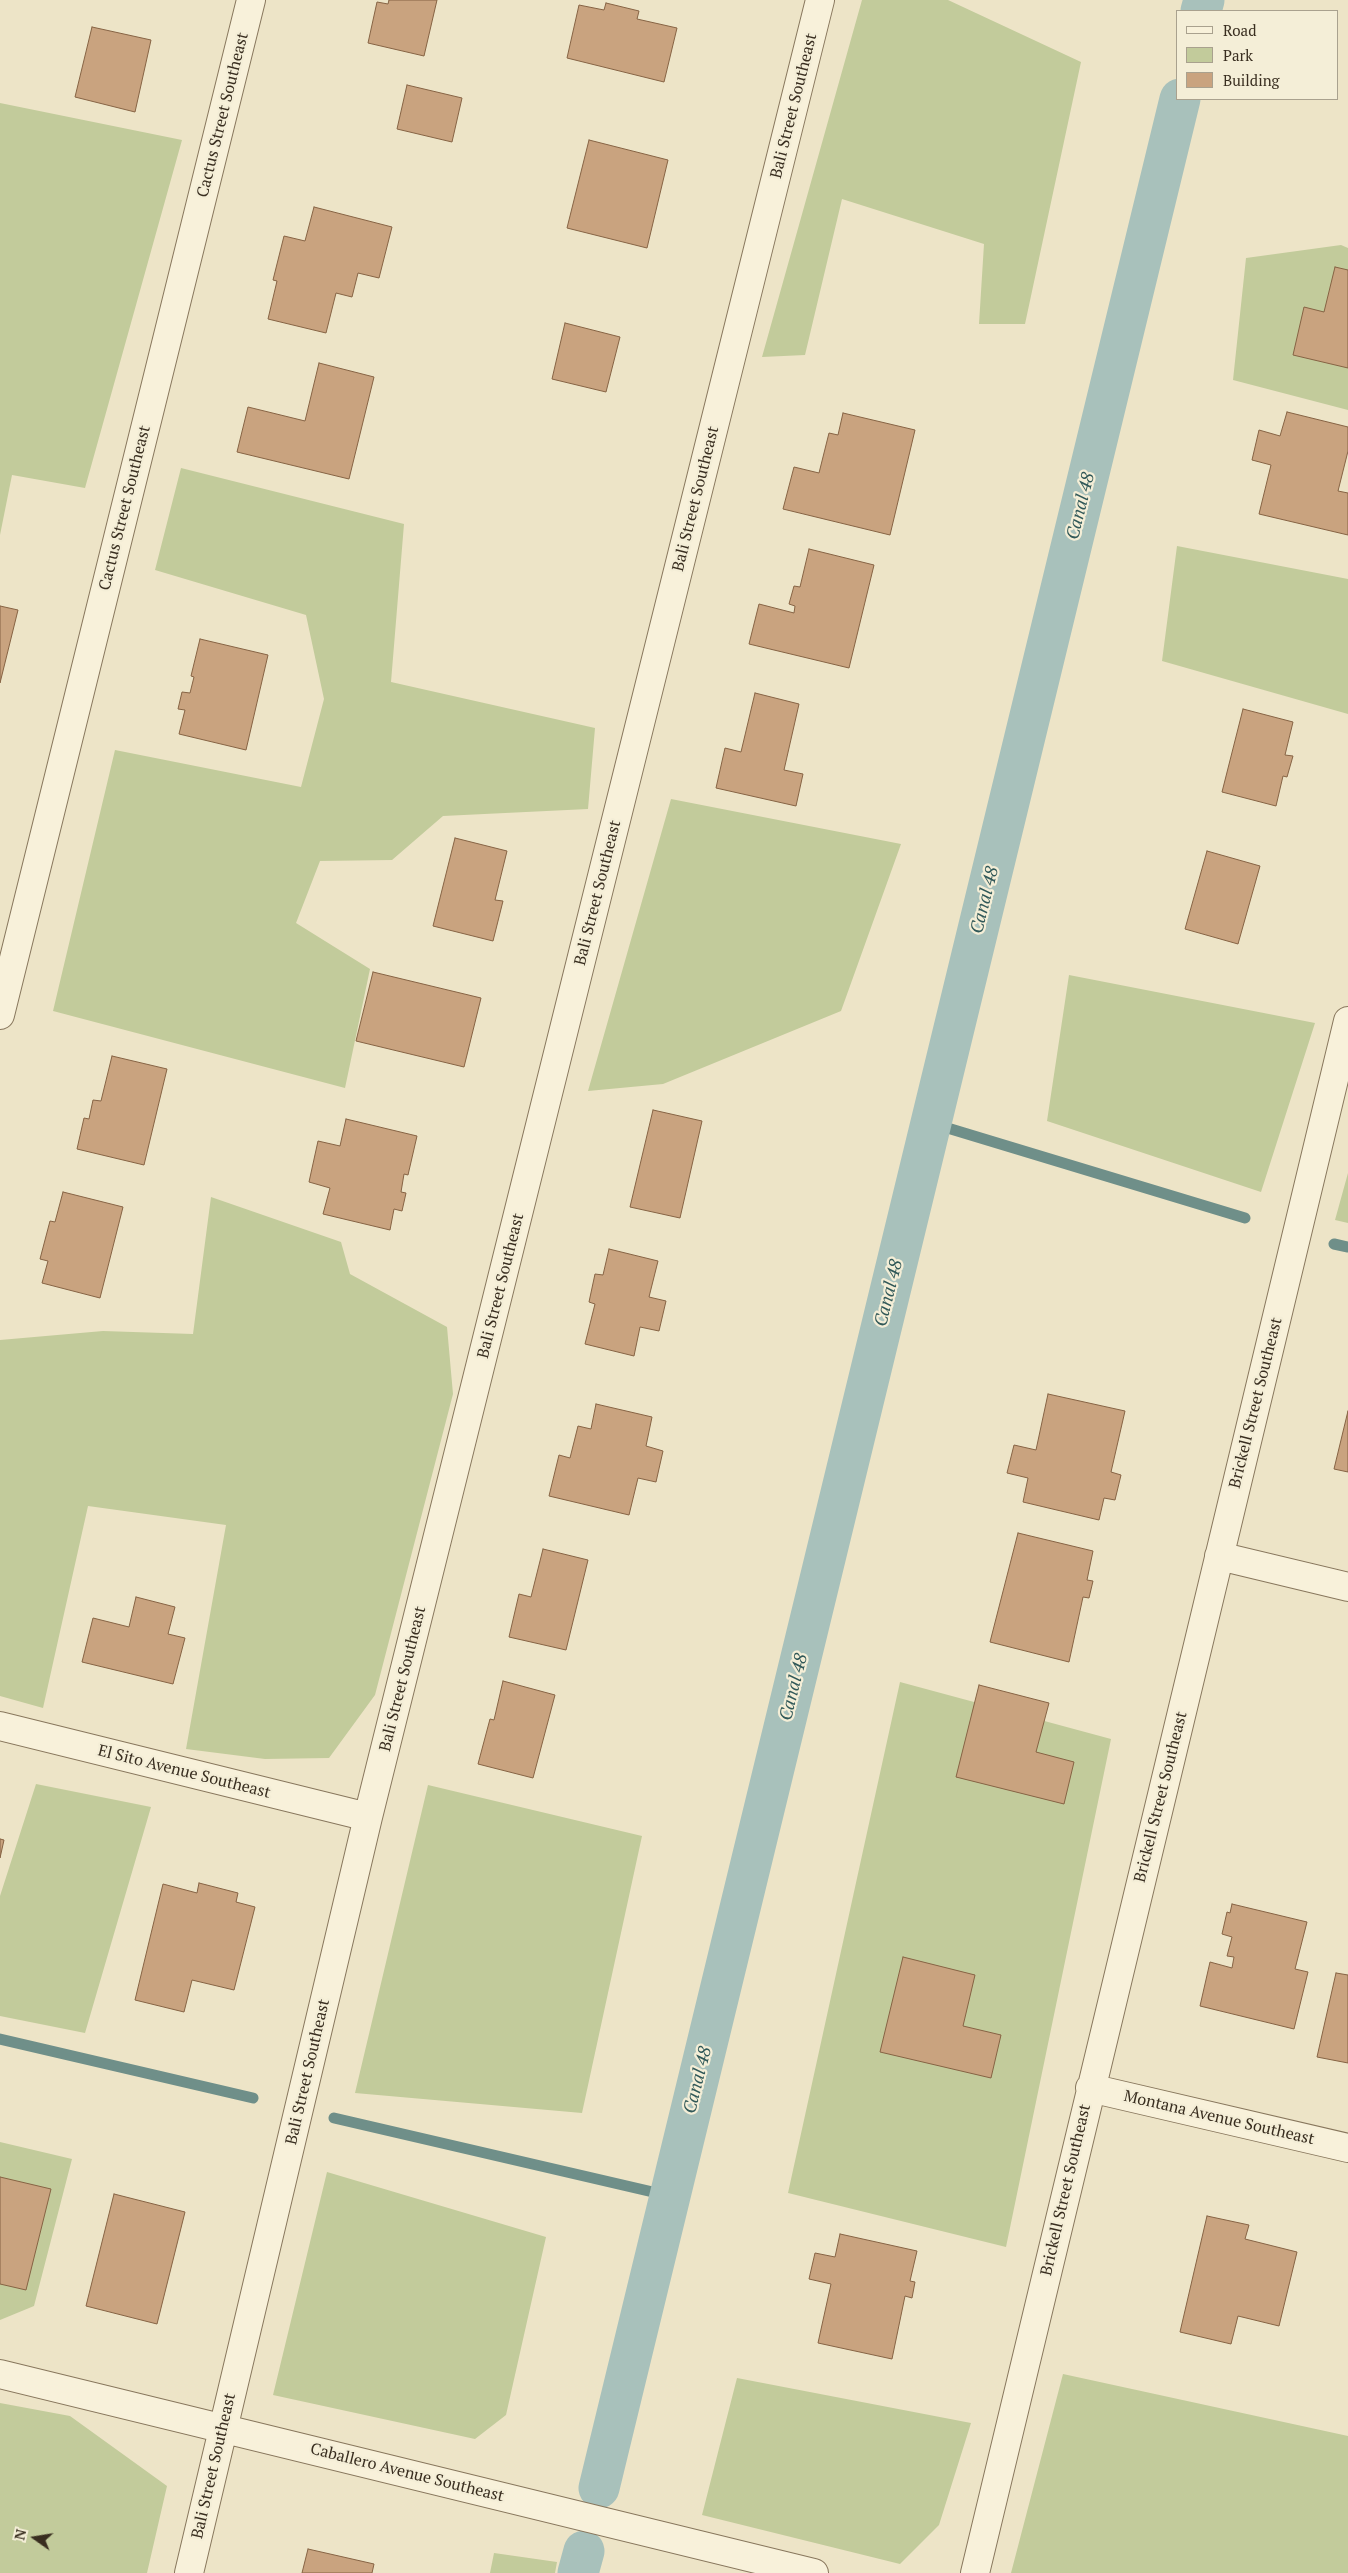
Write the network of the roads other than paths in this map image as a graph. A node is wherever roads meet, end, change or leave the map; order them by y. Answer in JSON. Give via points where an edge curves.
{"nodes":[{"id":1,"x":251,"y":0,"type":"edge"},
{"id":2,"x":820,"y":0,"type":"edge"},
{"id":3,"x":0,"y":1016,"type":"edge"},
{"id":4,"x":1348,"y":1021,"type":"edge"},
{"id":5,"x":1218,"y":1556,"type":"junction"},
{"id":6,"x":1348,"y":1587,"type":"edge"},
{"id":7,"x":0,"y":1726,"type":"edge"},
{"id":8,"x":368,"y":1817,"type":"junction"},
{"id":9,"x":1090,"y":2088,"type":"junction"},
{"id":10,"x":1348,"y":2148,"type":"edge"},
{"id":11,"x":0,"y":2374,"type":"edge"},
{"id":12,"x":224,"y":2428,"type":"junction"},
{"id":13,"x":189,"y":2573,"type":"edge"},
{"id":14,"x":814,"y":2573,"type":"edge"},
{"id":15,"x":975,"y":2573,"type":"edge"}],
"edges":[{"from":1,"to":3,"type":"street","name":"Cactus Street Southeast"},
{"from":2,"to":8,"type":"street","name":"Bali Street Southeast"},
{"from":4,"to":5,"type":"street","name":"Brickell Street Southeast"},
{"from":5,"to":6,"type":"street"},
{"from":5,"to":9,"type":"street","name":"Brickell Street Southeast"},
{"from":7,"to":8,"type":"street","name":"El Sito Avenue Southeast"},
{"from":8,"to":12,"type":"street","name":"Bali Street Southeast"},
{"from":9,"to":10,"type":"street","name":"Montana Avenue Southeast"},
{"from":9,"to":15,"type":"street","name":"Brickell Street Southeast"},
{"from":11,"to":12,"type":"street","name":"Caballero Avenue Southeast"},
{"from":12,"to":13,"type":"street","name":"Bali Street Southeast"},
{"from":12,"to":14,"type":"street","name":"Caballero Avenue Southeast"}]}
